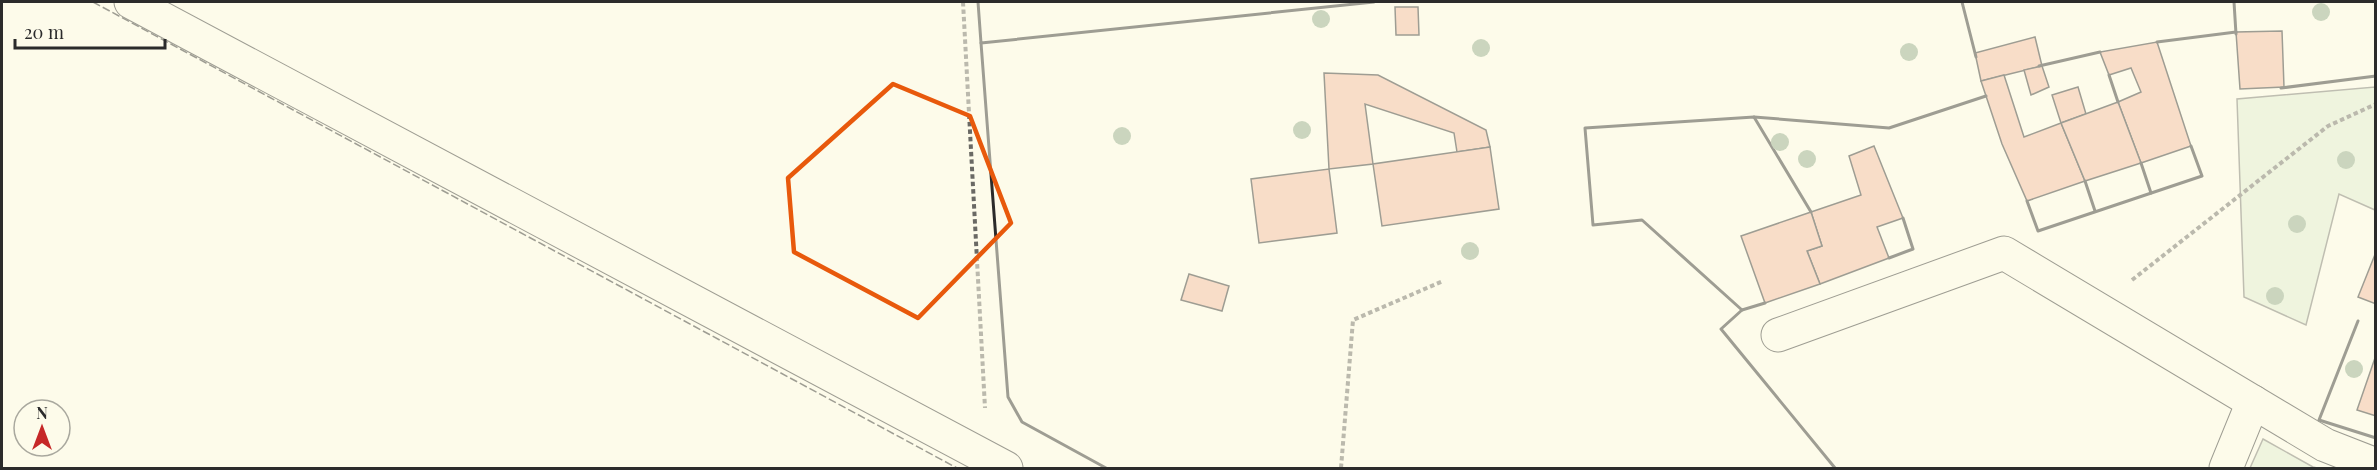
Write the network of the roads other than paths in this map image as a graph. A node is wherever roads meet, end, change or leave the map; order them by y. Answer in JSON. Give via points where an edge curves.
{"nodes":[{"id":1,"x":131,"y":2,"type":"edge"},
{"id":2,"x":1778,"y":335,"type":"dead end"},
{"id":3,"x":2253,"y":402,"type":"junction"},
{"id":4,"x":996,"y":464,"type":"edge"},
{"id":5,"x":2376,"y":465,"type":"edge"},
{"id":6,"x":2226,"y":468,"type":"edge"}],
"edges":[{"from":1,"to":4,"type":"street"},
{"from":2,"to":3,"type":"street","via":[[2004,253]]},
{"from":3,"to":5,"type":"street","via":[[2325,444]]},
{"from":3,"to":6,"type":"street"}]}
